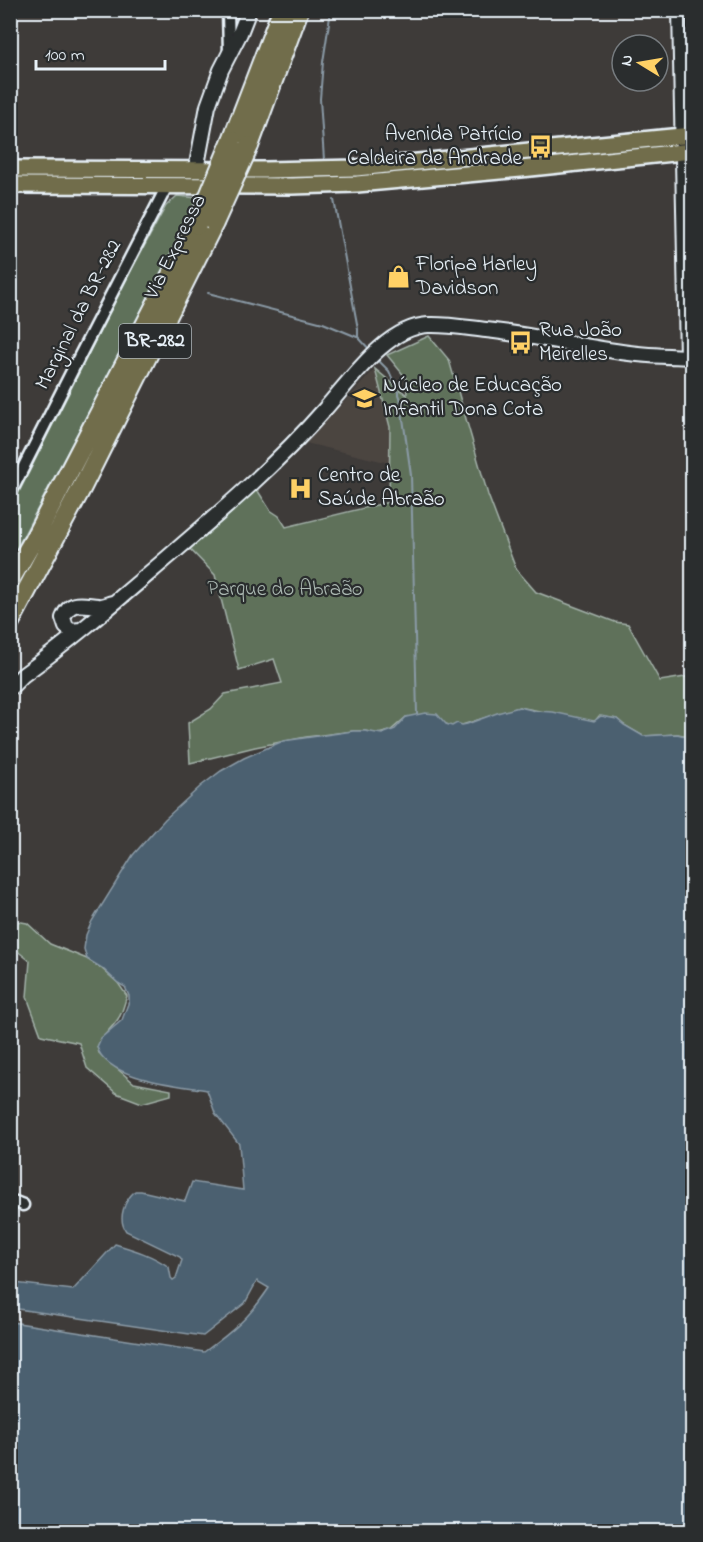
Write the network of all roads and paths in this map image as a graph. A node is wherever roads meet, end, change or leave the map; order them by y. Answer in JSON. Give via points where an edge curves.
{"nodes":[{"id":1,"x":228,"y":10,"type":"edge"},
{"id":2,"x":249,"y":10,"type":"edge"},
{"id":3,"x":282,"y":10,"type":"edge"},
{"id":4,"x":299,"y":10,"type":"edge"},
{"id":5,"x":679,"y":10,"type":"edge"},
{"id":6,"x":229,"y":53,"type":"junction"},
{"id":7,"x":687,"y":135,"type":"edge"},
{"id":8,"x":240,"y":143,"type":"junction"},
{"id":9,"x":604,"y":144,"type":"junction"},
{"id":10,"x":687,"y":151,"type":"edge"},
{"id":11,"x":575,"y":163,"type":"junction"},
{"id":12,"x":10,"y":169,"type":"edge"},
{"id":13,"x":175,"y":170,"type":"junction"},
{"id":14,"x":196,"y":170,"type":"junction"},
{"id":15,"x":10,"y":185,"type":"edge"},
{"id":16,"x":167,"y":186,"type":"junction"},
{"id":17,"x":205,"y":224,"type":"junction"},
{"id":18,"x":689,"y":357,"type":"edge"},
{"id":19,"x":10,"y":494,"type":"edge"},
{"id":20,"x":37,"y":571,"type":"junction"},
{"id":21,"x":10,"y":580,"type":"edge"},
{"id":22,"x":114,"y":603,"type":"junction"},
{"id":23,"x":10,"y":622,"type":"edge"},
{"id":24,"x":80,"y":630,"type":"junction"},
{"id":25,"x":10,"y":636,"type":"edge"},
{"id":26,"x":10,"y":688,"type":"edge"},
{"id":27,"x":10,"y":1200,"type":"edge"},
{"id":28,"x":23,"y":1205,"type":"dead end"}],
"edges":[{"from":1,"to":6,"type":"street"},
{"from":2,"to":6,"type":"main road"},
{"from":3,"to":8,"type":"highway","name":"Via Expressa","number":"BR-282"},
{"from":4,"to":8,"type":"highway","name":"Via Expressa","number":"BR-282"},
{"from":5,"to":7,"type":"street"},
{"from":6,"to":14,"type":"main road","via":[[208,106]]},
{"from":7,"to":9,"type":"main road"},
{"from":7,"to":10,"type":"street"},
{"from":8,"to":17,"type":"highway","name":"Via Expressa","number":"BR-282","bridge":true},
{"from":9,"to":11,"type":"main road","via":[[594,158]]},
{"from":9,"to":14,"type":"main road","via":[[356,168]]},
{"from":10,"to":11,"type":"main road"},
{"from":10,"to":18,"type":"street"},
{"from":11,"to":16,"type":"main road","via":[[357,183]]},
{"from":12,"to":13,"type":"main road"},
{"from":13,"to":14,"type":"main road"},
{"from":13,"to":16,"type":"main road"},
{"from":15,"to":16,"type":"main road"},
{"from":16,"to":19,"type":"street","name":"Marginal da BR-282"},
{"from":17,"to":20,"type":"highway","name":"Via Expressa","number":"BR-282","via":[[82,487]]},
{"from":17,"to":21,"type":"highway","name":"Via Expressa","number":"BR-282"},
{"from":18,"to":22,"type":"main road","via":[[628,353],[473,328],[426,325],[401,333],[380,347],[273,465]]},
{"from":20,"to":23,"type":"highway","name":"Via Expressa","number":"BR-282"},
{"from":20,"to":25,"type":"highway"},
{"from":22,"to":24,"type":"main road"},
{"from":22,"to":24,"type":"main road","via":[[102,607],[81,604],[67,610],[63,618],[66,627]]},
{"from":24,"to":26,"type":"main road"},
{"from":27,"to":28,"type":"street"}]}
